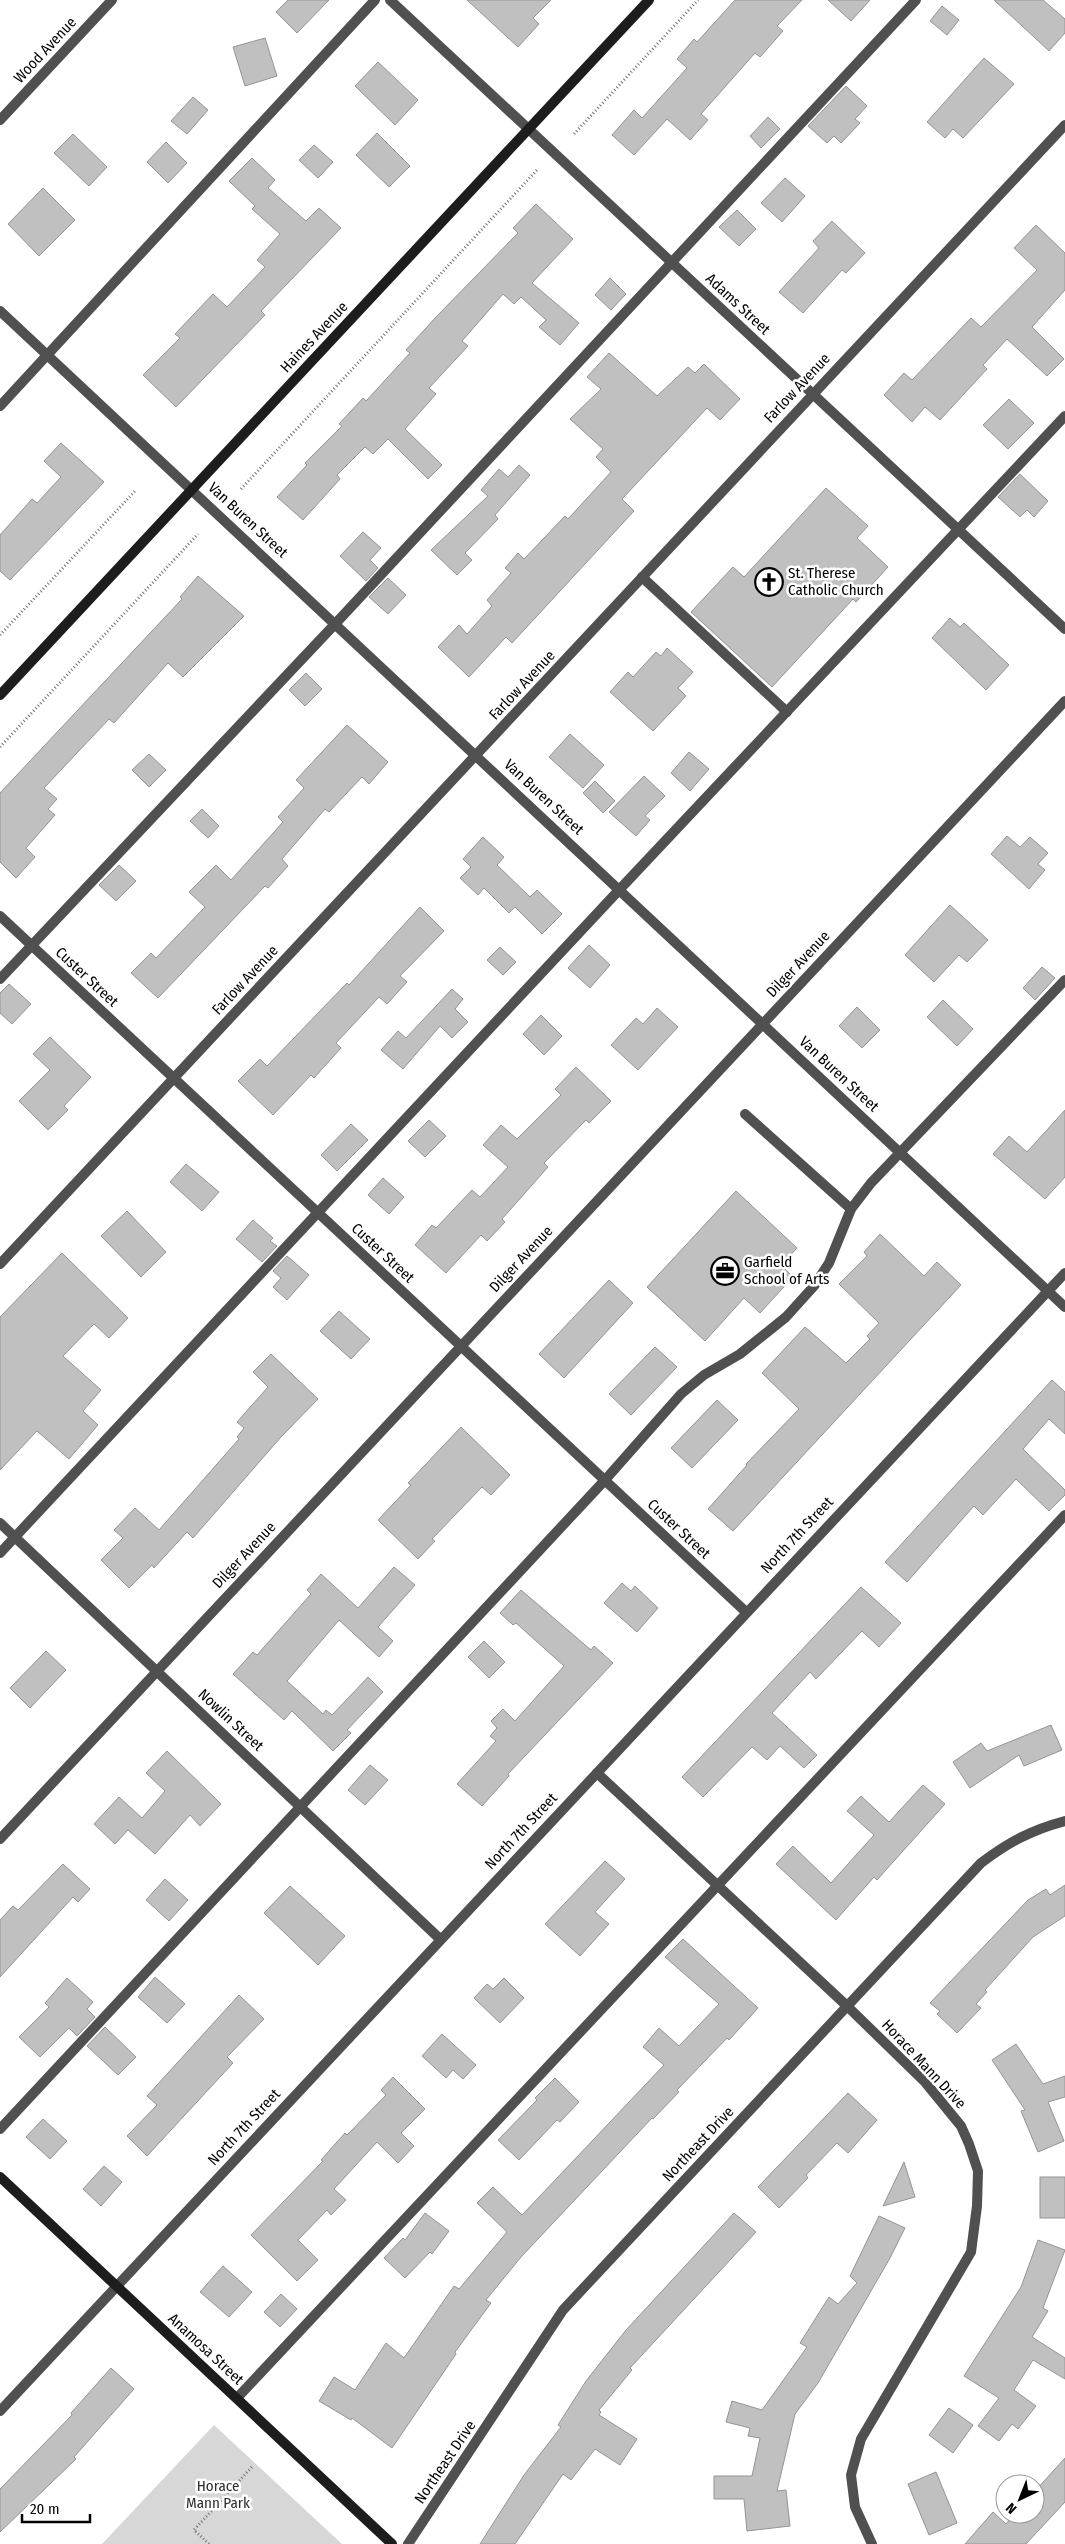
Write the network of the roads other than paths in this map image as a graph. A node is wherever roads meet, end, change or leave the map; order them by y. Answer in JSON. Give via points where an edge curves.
{"nodes":[{"id":1,"x":112,"y":0,"type":"edge"},
{"id":2,"x":375,"y":0,"type":"edge"},
{"id":3,"x":390,"y":0,"type":"edge"},
{"id":4,"x":649,"y":0,"type":"edge"},
{"id":5,"x":916,"y":0,"type":"edge"},
{"id":6,"x":0,"y":120,"type":"edge"},
{"id":7,"x":1065,"y":125,"type":"edge"},
{"id":8,"x":528,"y":129,"type":"junction"},
{"id":9,"x":671,"y":262,"type":"junction"},
{"id":10,"x":0,"y":311,"type":"edge"},
{"id":11,"x":48,"y":355,"type":"junction"},
{"id":12,"x":812,"y":393,"type":"junction"},
{"id":13,"x":0,"y":406,"type":"edge"},
{"id":14,"x":1065,"y":416,"type":"edge"},
{"id":15,"x":193,"y":489,"type":"junction"},
{"id":16,"x":960,"y":530,"type":"junction"},
{"id":17,"x":642,"y":577,"type":"junction"},
{"id":18,"x":336,"y":623,"type":"junction"},
{"id":19,"x":1065,"y":629,"type":"edge"},
{"id":20,"x":0,"y":695,"type":"edge"},
{"id":21,"x":1065,"y":701,"type":"edge"},
{"id":22,"x":787,"y":712,"type":"junction"},
{"id":23,"x":477,"y":755,"type":"junction"},
{"id":24,"x":620,"y":889,"type":"junction"},
{"id":25,"x":0,"y":916,"type":"edge"},
{"id":26,"x":32,"y":946,"type":"junction"},
{"id":27,"x":0,"y":979,"type":"edge"},
{"id":28,"x":1065,"y":980,"type":"edge"},
{"id":29,"x":763,"y":1022,"type":"junction"},
{"id":30,"x":173,"y":1078,"type":"junction"},
{"id":31,"x":745,"y":1114,"type":"dead end"},
{"id":32,"x":900,"y":1152,"type":"junction"},
{"id":33,"x":851,"y":1209,"type":"junction"},
{"id":34,"x":319,"y":1214,"type":"junction"},
{"id":35,"x":0,"y":1264,"type":"edge"},
{"id":36,"x":1065,"y":1273,"type":"edge"},
{"id":37,"x":1048,"y":1291,"type":"junction"},
{"id":38,"x":1065,"y":1307,"type":"edge"},
{"id":39,"x":461,"y":1346,"type":"junction"},
{"id":40,"x":605,"y":1480,"type":"junction"},
{"id":41,"x":1065,"y":1515,"type":"edge"},
{"id":42,"x":0,"y":1523,"type":"edge"},
{"id":43,"x":15,"y":1537,"type":"junction"},
{"id":44,"x":0,"y":1553,"type":"edge"},
{"id":45,"x":746,"y":1612,"type":"junction"},
{"id":46,"x":157,"y":1671,"type":"junction"},
{"id":47,"x":597,"y":1772,"type":"junction"},
{"id":48,"x":300,"y":1806,"type":"junction"},
{"id":49,"x":1065,"y":1821,"type":"edge"},
{"id":50,"x":0,"y":1839,"type":"edge"},
{"id":51,"x":718,"y":1886,"type":"junction"},
{"id":52,"x":440,"y":1939,"type":"junction"},
{"id":53,"x":847,"y":2006,"type":"junction"},
{"id":54,"x":0,"y":2128,"type":"edge"},
{"id":55,"x":0,"y":2177,"type":"edge"},
{"id":56,"x":117,"y":2286,"type":"junction"},
{"id":57,"x":236,"y":2398,"type":"junction"},
{"id":58,"x":0,"y":2411,"type":"edge"},
{"id":59,"x":392,"y":2544,"type":"edge"},
{"id":60,"x":408,"y":2544,"type":"edge"},
{"id":61,"x":872,"y":2544,"type":"edge"}],
"edges":[{"from":1,"to":6,"type":"street","name":"Wood Avenue"},
{"from":2,"to":11,"type":"street"},
{"from":3,"to":8,"type":"street","name":"Adams Street"},
{"from":4,"to":8,"type":"main road","name":"Haines Avenue"},
{"from":5,"to":9,"type":"street"},
{"from":7,"to":12,"type":"street","name":"Farlow Avenue"},
{"from":8,"to":9,"type":"street","name":"Adams Street"},
{"from":8,"to":15,"type":"main road","name":"Haines Avenue"},
{"from":9,"to":12,"type":"street","name":"Adams Street"},
{"from":9,"to":18,"type":"street"},
{"from":10,"to":11,"type":"street","name":"Van Buren Street"},
{"from":11,"to":13,"type":"street"},
{"from":11,"to":15,"type":"street","name":"Van Buren Street"},
{"from":12,"to":16,"type":"street","name":"Adams Street"},
{"from":12,"to":17,"type":"street","name":"Farlow Avenue"},
{"from":14,"to":16,"type":"street"},
{"from":15,"to":18,"type":"street","name":"Van Buren Street"},
{"from":15,"to":20,"type":"main road","name":"Haines Avenue"},
{"from":16,"to":19,"type":"street","name":"Adams Street"},
{"from":16,"to":22,"type":"street"},
{"from":17,"to":22,"type":"street"},
{"from":17,"to":23,"type":"street","name":"Farlow Avenue"},
{"from":18,"to":23,"type":"street","name":"Van Buren Street"},
{"from":18,"to":26,"type":"street"},
{"from":21,"to":29,"type":"street","name":"Dilger Avenue"},
{"from":22,"to":24,"type":"street"},
{"from":23,"to":24,"type":"street","name":"Van Buren Street"},
{"from":23,"to":30,"type":"street","name":"Farlow Avenue"},
{"from":24,"to":29,"type":"street","name":"Van Buren Street"},
{"from":24,"to":34,"type":"street"},
{"from":25,"to":26,"type":"street","name":"Custer Street"},
{"from":26,"to":27,"type":"street"},
{"from":26,"to":30,"type":"street","name":"Custer Street"},
{"from":28,"to":32,"type":"street"},
{"from":29,"to":32,"type":"street","name":"Van Buren Street"},
{"from":29,"to":39,"type":"street","name":"Dilger Avenue"},
{"from":30,"to":34,"type":"street","name":"Custer Street"},
{"from":30,"to":35,"type":"street","name":"Farlow Avenue"},
{"from":31,"to":33,"type":"street"},
{"from":32,"to":33,"type":"street"},
{"from":32,"to":37,"type":"street","name":"Van Buren Street"},
{"from":33,"to":40,"type":"street","via":[[829,1263],[814,1286],[786,1317],[740,1354],[704,1375],[681,1394]]},
{"from":34,"to":39,"type":"street","name":"Custer Street"},
{"from":34,"to":43,"type":"street"},
{"from":36,"to":37,"type":"street","name":"North 7th Street"},
{"from":37,"to":38,"type":"street","name":"Van Buren Street"},
{"from":37,"to":45,"type":"street","name":"North 7th Street"},
{"from":39,"to":40,"type":"street","name":"Custer Street"},
{"from":39,"to":46,"type":"street","name":"Dilger Avenue"},
{"from":40,"to":45,"type":"street","name":"Custer Street"},
{"from":40,"to":48,"type":"street"},
{"from":41,"to":51,"type":"street"},
{"from":42,"to":43,"type":"street","name":"Nowlin Street"},
{"from":43,"to":44,"type":"street"},
{"from":43,"to":46,"type":"street","name":"Nowlin Street"},
{"from":45,"to":47,"type":"street","name":"North 7th Street"},
{"from":46,"to":48,"type":"street","name":"Nowlin Street"},
{"from":46,"to":50,"type":"street","name":"Dilger Avenue"},
{"from":47,"to":51,"type":"street","name":"Horace Mann Drive"},
{"from":47,"to":52,"type":"street","name":"North 7th Street"},
{"from":48,"to":52,"type":"street","name":"Nowlin Street"},
{"from":48,"to":54,"type":"street"},
{"from":49,"to":53,"type":"street","name":"Northeast Drive","via":[[1007,1843],[981,1863]]},
{"from":51,"to":53,"type":"street","name":"Horace Mann Drive"},
{"from":51,"to":57,"type":"street"},
{"from":52,"to":56,"type":"street","name":"North 7th Street"},
{"from":53,"to":60,"type":"street","name":"Northeast Drive","via":[[563,2310]]},
{"from":53,"to":61,"type":"street","name":"Horace Mann Drive","via":[[944,2103],[961,2126],[978,2171],[971,2252],[861,2439],[851,2475],[855,2506]]},
{"from":55,"to":56,"type":"main road","name":"Anamosa Street"},
{"from":56,"to":57,"type":"main road","name":"Anamosa Street"},
{"from":56,"to":58,"type":"street","name":"North 7th Street"},
{"from":57,"to":59,"type":"main road","name":"Anamosa Street"}]}
